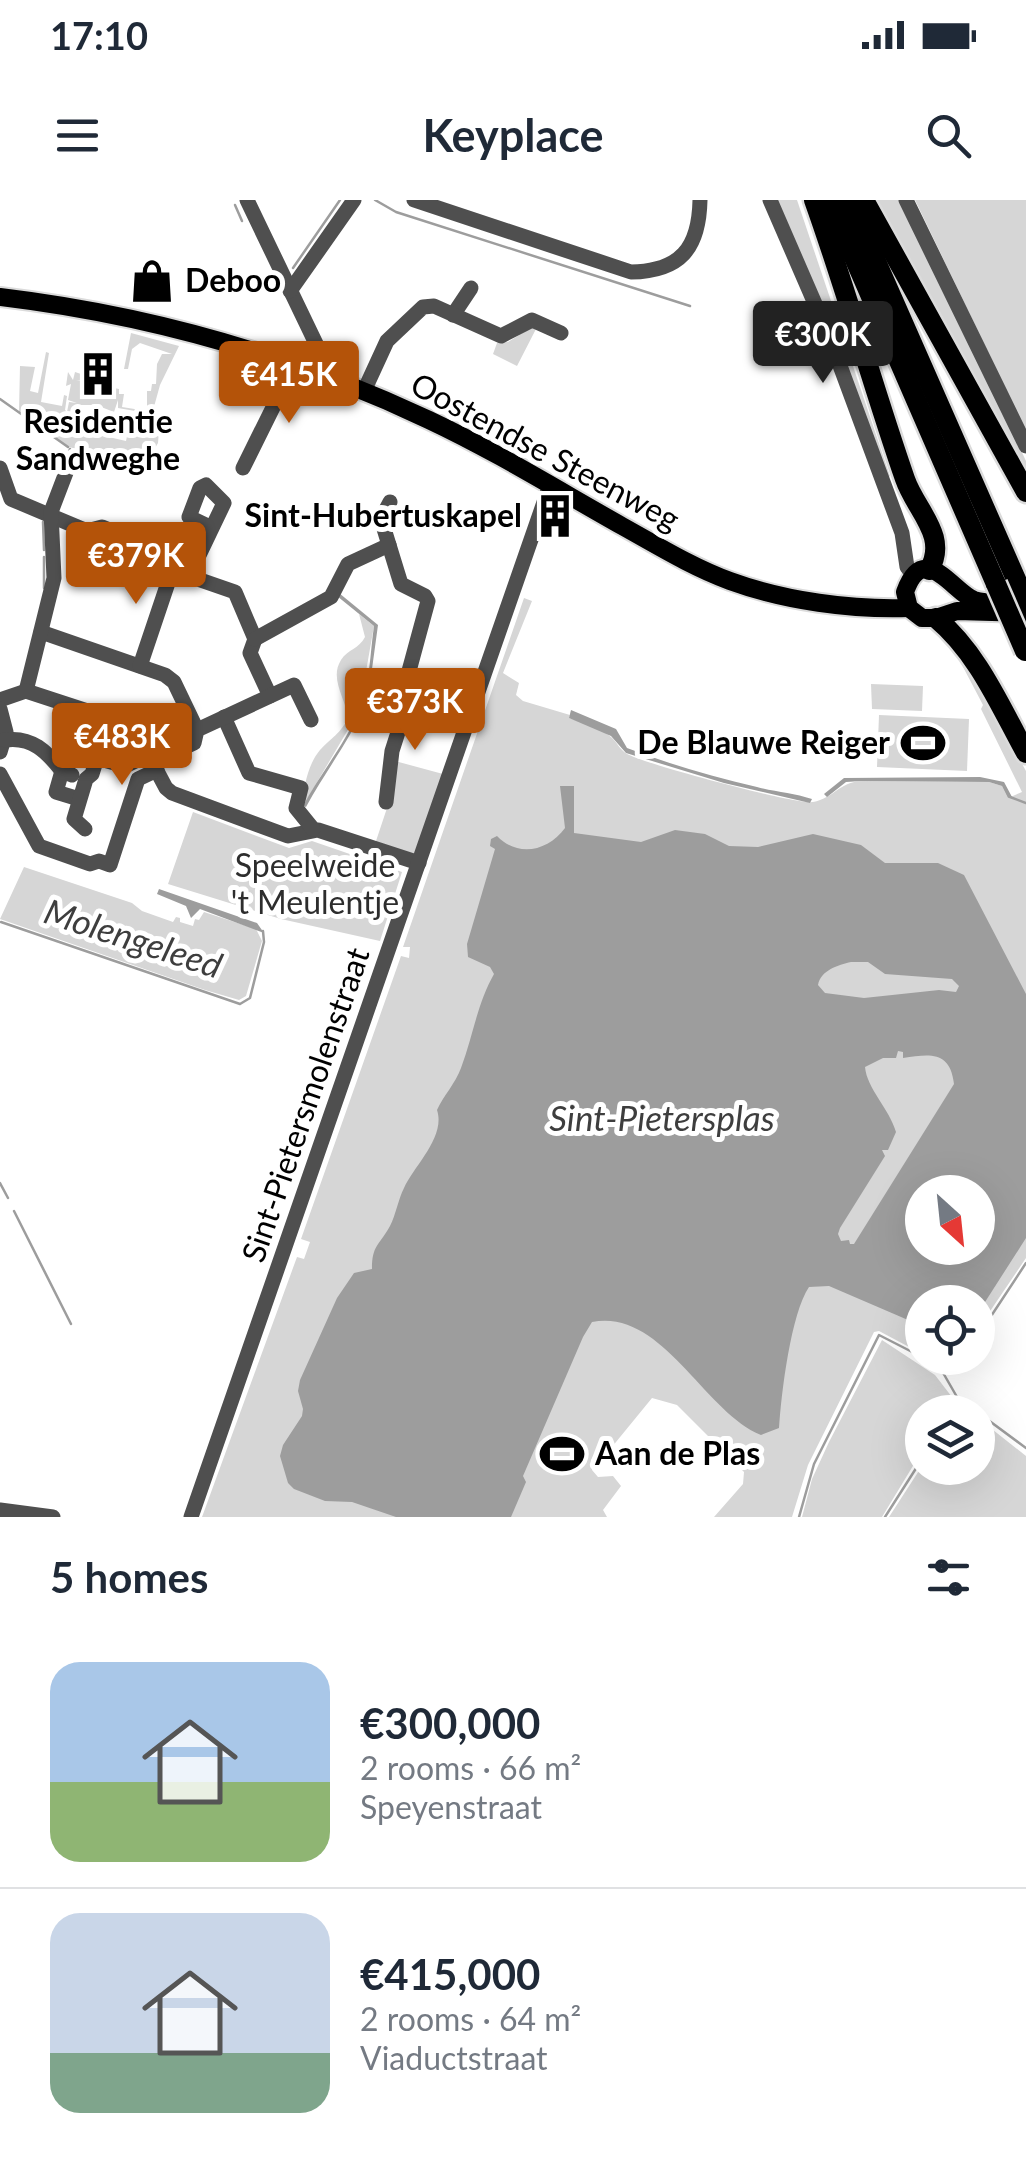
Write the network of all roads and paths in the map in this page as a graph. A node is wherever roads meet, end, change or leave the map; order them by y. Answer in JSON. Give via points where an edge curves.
{"nodes":[{"id":1,"x":247,"y":200,"type":"edge"},
{"id":2,"x":354,"y":200,"type":"edge"},
{"id":3,"x":414,"y":200,"type":"edge"},
{"id":4,"x":700,"y":200,"type":"edge"},
{"id":5,"x":770,"y":200,"type":"edge"},
{"id":6,"x":814,"y":200,"type":"edge"},
{"id":7,"x":829,"y":200,"type":"edge"},
{"id":8,"x":849,"y":200,"type":"edge"},
{"id":9,"x":864,"y":200,"type":"edge"},
{"id":10,"x":906,"y":200,"type":"edge"},
{"id":11,"x":471,"y":288,"type":"dead end"},
{"id":12,"x":290,"y":291,"type":"junction"},
{"id":13,"x":0,"y":297,"type":"edge"},
{"id":14,"x":453,"y":315,"type":"junction"},
{"id":15,"x":561,"y":333,"type":"dead end"},
{"id":16,"x":295,"y":364,"type":"junction"},
{"id":17,"x":318,"y":372,"type":"junction"},
{"id":18,"x":364,"y":390,"type":"junction"},
{"id":19,"x":1026,"y":446,"type":"edge"},
{"id":20,"x":0,"y":468,"type":"edge"},
{"id":21,"x":243,"y":468,"type":"dead end"},
{"id":22,"x":67,"y":470,"type":"dead end"},
{"id":23,"x":550,"y":485,"type":"junction"},
{"id":24,"x":1026,"y":492,"type":"edge"},
{"id":25,"x":390,"y":502,"type":"dead end"},
{"id":26,"x":51,"y":516,"type":"junction"},
{"id":27,"x":210,"y":527,"type":"dead end"},
{"id":28,"x":389,"y":545,"type":"junction"},
{"id":29,"x":174,"y":562,"type":"junction"},
{"id":30,"x":189,"y":576,"type":"junction"},
{"id":31,"x":913,"y":583,"type":"junction"},
{"id":32,"x":1023,"y":596,"type":"edge"},
{"id":33,"x":1026,"y":613,"type":"edge"},
{"id":34,"x":936,"y":618,"type":"junction"},
{"id":35,"x":42,"y":632,"type":"junction"},
{"id":36,"x":255,"y":638,"type":"junction"},
{"id":37,"x":1026,"y":652,"type":"edge"},
{"id":38,"x":140,"y":666,"type":"junction"},
{"id":39,"x":26,"y":691,"type":"junction"},
{"id":40,"x":270,"y":696,"type":"junction"},
{"id":41,"x":409,"y":698,"type":"junction"},
{"id":42,"x":0,"y":700,"type":"edge"},
{"id":43,"x":475,"y":701,"type":"junction"},
{"id":44,"x":0,"y":709,"type":"edge"},
{"id":45,"x":224,"y":718,"type":"junction"},
{"id":46,"x":311,"y":720,"type":"dead end"},
{"id":47,"x":196,"y":730,"type":"junction"},
{"id":48,"x":2,"y":746,"type":"edge"},
{"id":49,"x":1026,"y":753,"type":"edge"},
{"id":50,"x":153,"y":762,"type":"junction"},
{"id":51,"x":62,"y":771,"type":"junction"},
{"id":52,"x":0,"y":774,"type":"edge"},
{"id":53,"x":86,"y":779,"type":"junction"},
{"id":54,"x":79,"y":800,"type":"junction"},
{"id":55,"x":386,"y":802,"type":"dead end"},
{"id":56,"x":85,"y":829,"type":"dead end"},
{"id":57,"x":313,"y":829,"type":"junction"},
{"id":58,"x":419,"y":863,"type":"junction"},
{"id":59,"x":0,"y":1510,"type":"edge"},
{"id":60,"x":46,"y":1516,"type":"edge"},
{"id":61,"x":192,"y":1517,"type":"edge"}],
"edges":[{"from":1,"to":12,"type":"street"},
{"from":2,"to":12,"type":"street"},
{"from":3,"to":4,"type":"street","via":[[630,272],[655,272],[680,259],[700,226]]},
{"from":5,"to":31,"type":"street","via":[[835,354],[902,534]]},
{"from":6,"to":31,"type":"highway","via":[[909,491],[936,540],[936,559]]},
{"from":7,"to":37,"type":"highway","bridge":true},
{"from":8,"to":32,"type":"highway"},
{"from":9,"to":24,"type":"highway"},
{"from":10,"to":19,"type":"street"},
{"from":11,"to":14,"type":"street"},
{"from":12,"to":17,"type":"street","via":[[320,352]]},
{"from":13,"to":16,"type":"main road","name":"Oostendse Steenweg","via":[[162,324]]},
{"from":14,"to":15,"type":"street","via":[[500,336],[532,320]]},
{"from":14,"to":18,"type":"street","via":[[428,306],[418,310],[387,342]]},
{"from":16,"to":17,"type":"main road","name":"Oostendse Steenweg"},
{"from":16,"to":21,"type":"street"},
{"from":17,"to":18,"type":"main road","name":"Oostendse Steenweg"},
{"from":18,"to":23,"type":"main road","name":"Oostendse Steenweg"},
{"from":20,"to":26,"type":"street","via":[[11,499]]},
{"from":22,"to":26,"type":"street"},
{"from":23,"to":31,"type":"main road","name":"Oostendse Steenweg","via":[[658,547],[755,588],[854,608]]},
{"from":23,"to":43,"type":"street","name":"Sint-Pietersmolenstraat"},
{"from":25,"to":28,"type":"street","via":[[381,518]]},
{"from":26,"to":29,"type":"street","via":[[87,531],[102,528]]},
{"from":26,"to":35,"type":"street","via":[[54,578]]},
{"from":27,"to":30,"type":"street"},
{"from":28,"to":36,"type":"street","via":[[348,564],[325,602]]},
{"from":28,"to":41,"type":"street","via":[[401,584],[428,602],[406,682]]},
{"from":29,"to":30,"type":"street"},
{"from":29,"to":38,"type":"street"},
{"from":30,"to":36,"type":"street","via":[[235,592]]},
{"from":31,"to":32,"type":"main road","via":[[945,574],[981,602]]},
{"from":31,"to":34,"type":"main road","name":"Oostendse Steenweg","via":[[922,618]]},
{"from":33,"to":34,"type":"main road","via":[[957,610]]},
{"from":34,"to":49,"type":"highway","via":[[972,657]]},
{"from":35,"to":38,"type":"street"},
{"from":35,"to":39,"type":"street"},
{"from":36,"to":40,"type":"street","via":[[250,652]]},
{"from":38,"to":47,"type":"street","via":[[174,682]]},
{"from":39,"to":42,"type":"street"},
{"from":39,"to":50,"type":"street","via":[[133,726]]},
{"from":40,"to":45,"type":"street"},
{"from":40,"to":46,"type":"street","via":[[294,685]]},
{"from":41,"to":43,"type":"street"},
{"from":41,"to":55,"type":"street","via":[[392,751]]},
{"from":43,"to":58,"type":"street","name":"Sint-Pietersmolenstraat"},
{"from":44,"to":48,"type":"street"},
{"from":45,"to":47,"type":"street"},
{"from":45,"to":57,"type":"street","via":[[249,773],[301,788],[296,808]]},
{"from":47,"to":50,"type":"street","via":[[194,743]]},
{"from":48,"to":51,"type":"street","via":[[12,738],[44,748]]},
{"from":50,"to":52,"type":"street","via":[[138,779],[110,865],[39,846]]},
{"from":50,"to":53,"type":"street","via":[[125,766],[97,758]]},
{"from":50,"to":57,"type":"street","via":[[172,793],[288,836]]},
{"from":51,"to":53,"type":"street"},
{"from":51,"to":54,"type":"street","via":[[56,792]]},
{"from":53,"to":54,"type":"street"},
{"from":54,"to":56,"type":"street","via":[[74,819]]},
{"from":57,"to":58,"type":"street"},
{"from":58,"to":61,"type":"street","name":"Sint-Pietersmolenstraat"},
{"from":59,"to":60,"type":"street"}]}
